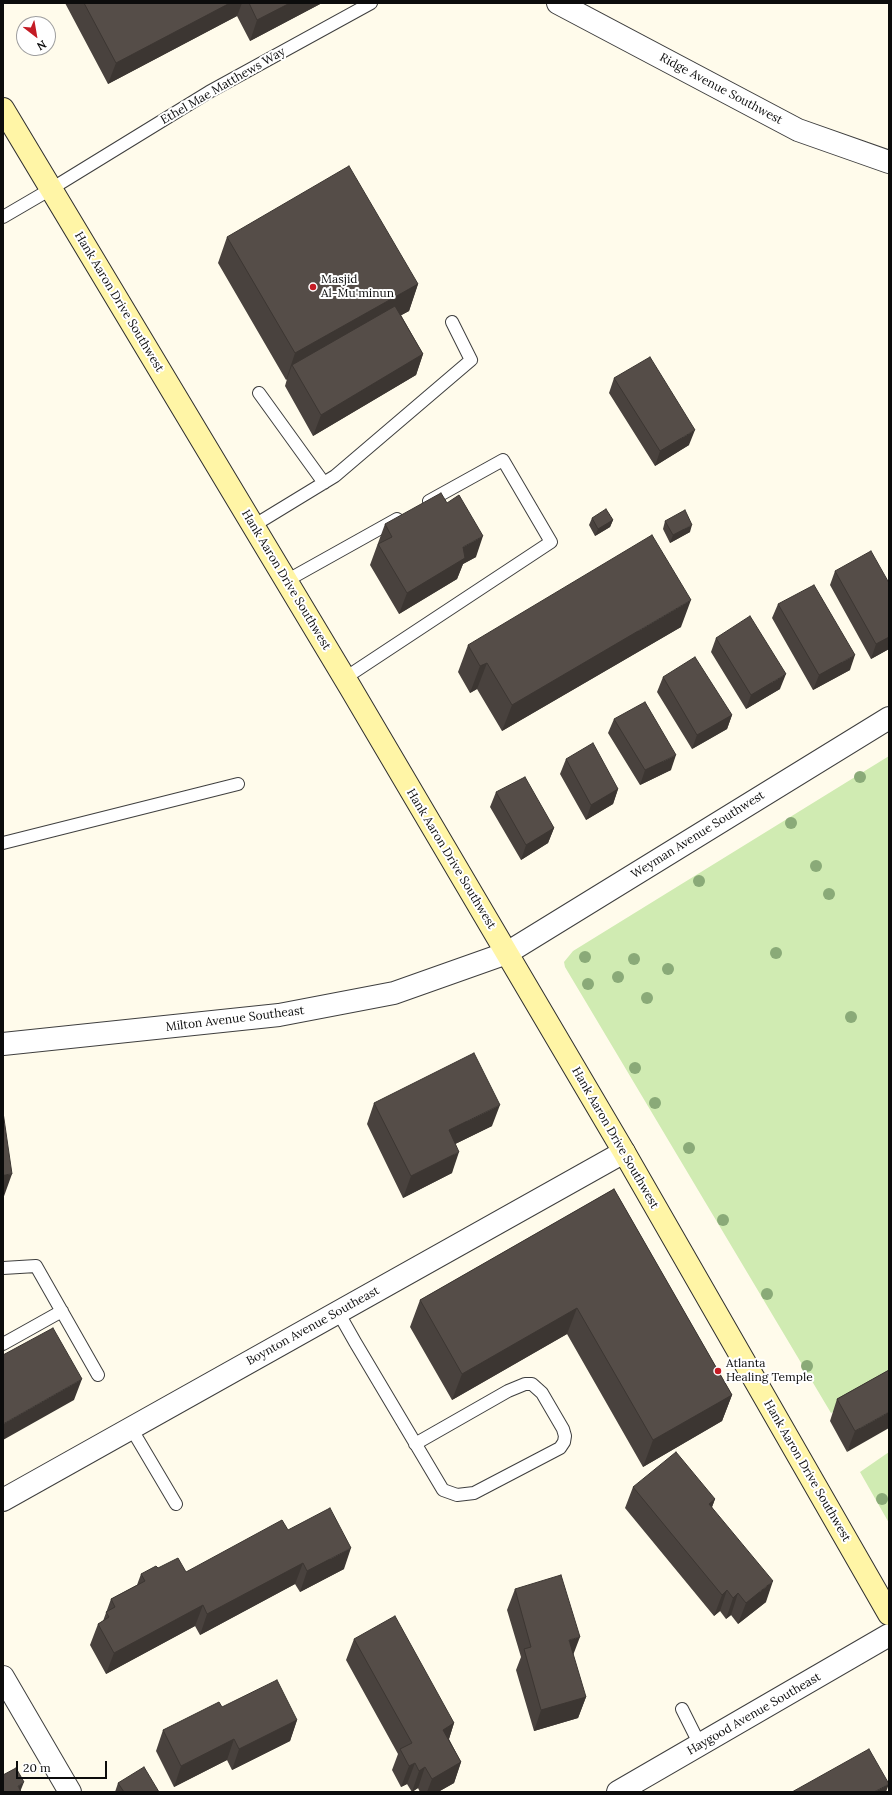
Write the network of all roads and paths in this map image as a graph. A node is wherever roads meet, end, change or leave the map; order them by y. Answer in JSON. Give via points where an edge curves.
{"nodes":[{"id":1,"x":371,"y":3,"type":"edge"},
{"id":2,"x":558,"y":3,"type":"edge"},
{"id":3,"x":3,"y":109,"type":"edge"},
{"id":4,"x":889,"y":162,"type":"edge"},
{"id":5,"x":51,"y":190,"type":"junction"},
{"id":6,"x":3,"y":217,"type":"edge"},
{"id":7,"x":452,"y":322,"type":"dead end"},
{"id":8,"x":259,"y":394,"type":"dead end"},
{"id":9,"x":324,"y":483,"type":"junction"},
{"id":10,"x":420,"y":506,"type":"edge"},
{"id":11,"x":406,"y":514,"type":"edge"},
{"id":12,"x":253,"y":526,"type":"junction"},
{"id":13,"x":286,"y":580,"type":"junction"},
{"id":14,"x":345,"y":678,"type":"junction"},
{"id":15,"x":889,"y":718,"type":"edge"},
{"id":16,"x":238,"y":784,"type":"dead end"},
{"id":17,"x":3,"y":843,"type":"edge"},
{"id":18,"x":506,"y":953,"type":"junction"},
{"id":19,"x":3,"y":1044,"type":"edge"},
{"id":20,"x":624,"y":1152,"type":"junction"},
{"id":21,"x":3,"y":1268,"type":"edge"},
{"id":22,"x":62,"y":1311,"type":"junction"},
{"id":23,"x":338,"y":1312,"type":"junction"},
{"id":24,"x":3,"y":1344,"type":"edge"},
{"id":25,"x":98,"y":1376,"type":"dead end"},
{"id":26,"x":131,"y":1428,"type":"junction"},
{"id":27,"x":416,"y":1444,"type":"junction"},
{"id":28,"x":3,"y":1500,"type":"edge"},
{"id":29,"x":176,"y":1504,"type":"dead end"},
{"id":30,"x":889,"y":1614,"type":"edge"},
{"id":31,"x":889,"y":1635,"type":"edge"},
{"id":32,"x":3,"y":1677,"type":"edge"},
{"id":33,"x":682,"y":1709,"type":"dead end"},
{"id":34,"x":700,"y":1745,"type":"junction"},
{"id":35,"x":70,"y":1792,"type":"edge"},
{"id":36,"x":618,"y":1792,"type":"edge"}],
"edges":[{"from":1,"to":5,"type":"lane","name":"Ethel Mae Matthews Way","via":[[209,92]]},
{"from":2,"to":4,"type":"street","name":"Ridge Avenue Southwest","via":[[798,130]]},
{"from":3,"to":5,"type":"main road","name":"Hank Aaron Drive Southwest"},
{"from":5,"to":6,"type":"lane","name":"Ethel Mae Matthews Way"},
{"from":5,"to":12,"type":"main road","name":"Hank Aaron Drive Southwest"},
{"from":7,"to":9,"type":"lane","via":[[471,360],[336,476]]},
{"from":8,"to":9,"type":"lane"},
{"from":9,"to":12,"type":"lane"},
{"from":10,"to":14,"type":"lane","via":[[503,460],[551,542]]},
{"from":11,"to":13,"type":"lane"},
{"from":12,"to":13,"type":"main road","name":"Hank Aaron Drive Southwest"},
{"from":13,"to":14,"type":"main road","name":"Hank Aaron Drive Southwest"},
{"from":14,"to":18,"type":"main road","name":"Hank Aaron Drive Southwest"},
{"from":15,"to":18,"type":"street","name":"Weyman Avenue Southwest"},
{"from":16,"to":17,"type":"lane"},
{"from":18,"to":19,"type":"street","name":"Milton Avenue Southeast","via":[[394,993],[279,1015]]},
{"from":18,"to":20,"type":"main road","name":"Hank Aaron Drive Southwest"},
{"from":20,"to":23,"type":"street","name":"Boynton Avenue Southeast"},
{"from":20,"to":30,"type":"main road","name":"Hank Aaron Drive Southwest"},
{"from":21,"to":22,"type":"lane","via":[[36,1266]]},
{"from":22,"to":24,"type":"lane"},
{"from":22,"to":25,"type":"lane"},
{"from":23,"to":26,"type":"street","name":"Boynton Avenue Southeast"},
{"from":23,"to":27,"type":"lane"},
{"from":26,"to":28,"type":"street","name":"Boynton Avenue Southeast"},
{"from":26,"to":29,"type":"lane"},
{"from":27,"to":27,"type":"lane","via":[[443,1490],[457,1495],[474,1493],[560,1448],[565,1436],[542,1393],[532,1384],[525,1384],[508,1391]]},
{"from":31,"to":34,"type":"street","name":"Haygood Avenue Southeast"},
{"from":32,"to":35,"type":"street"},
{"from":33,"to":34,"type":"lane"},
{"from":34,"to":36,"type":"street","name":"Haygood Avenue Southeast"}]}
